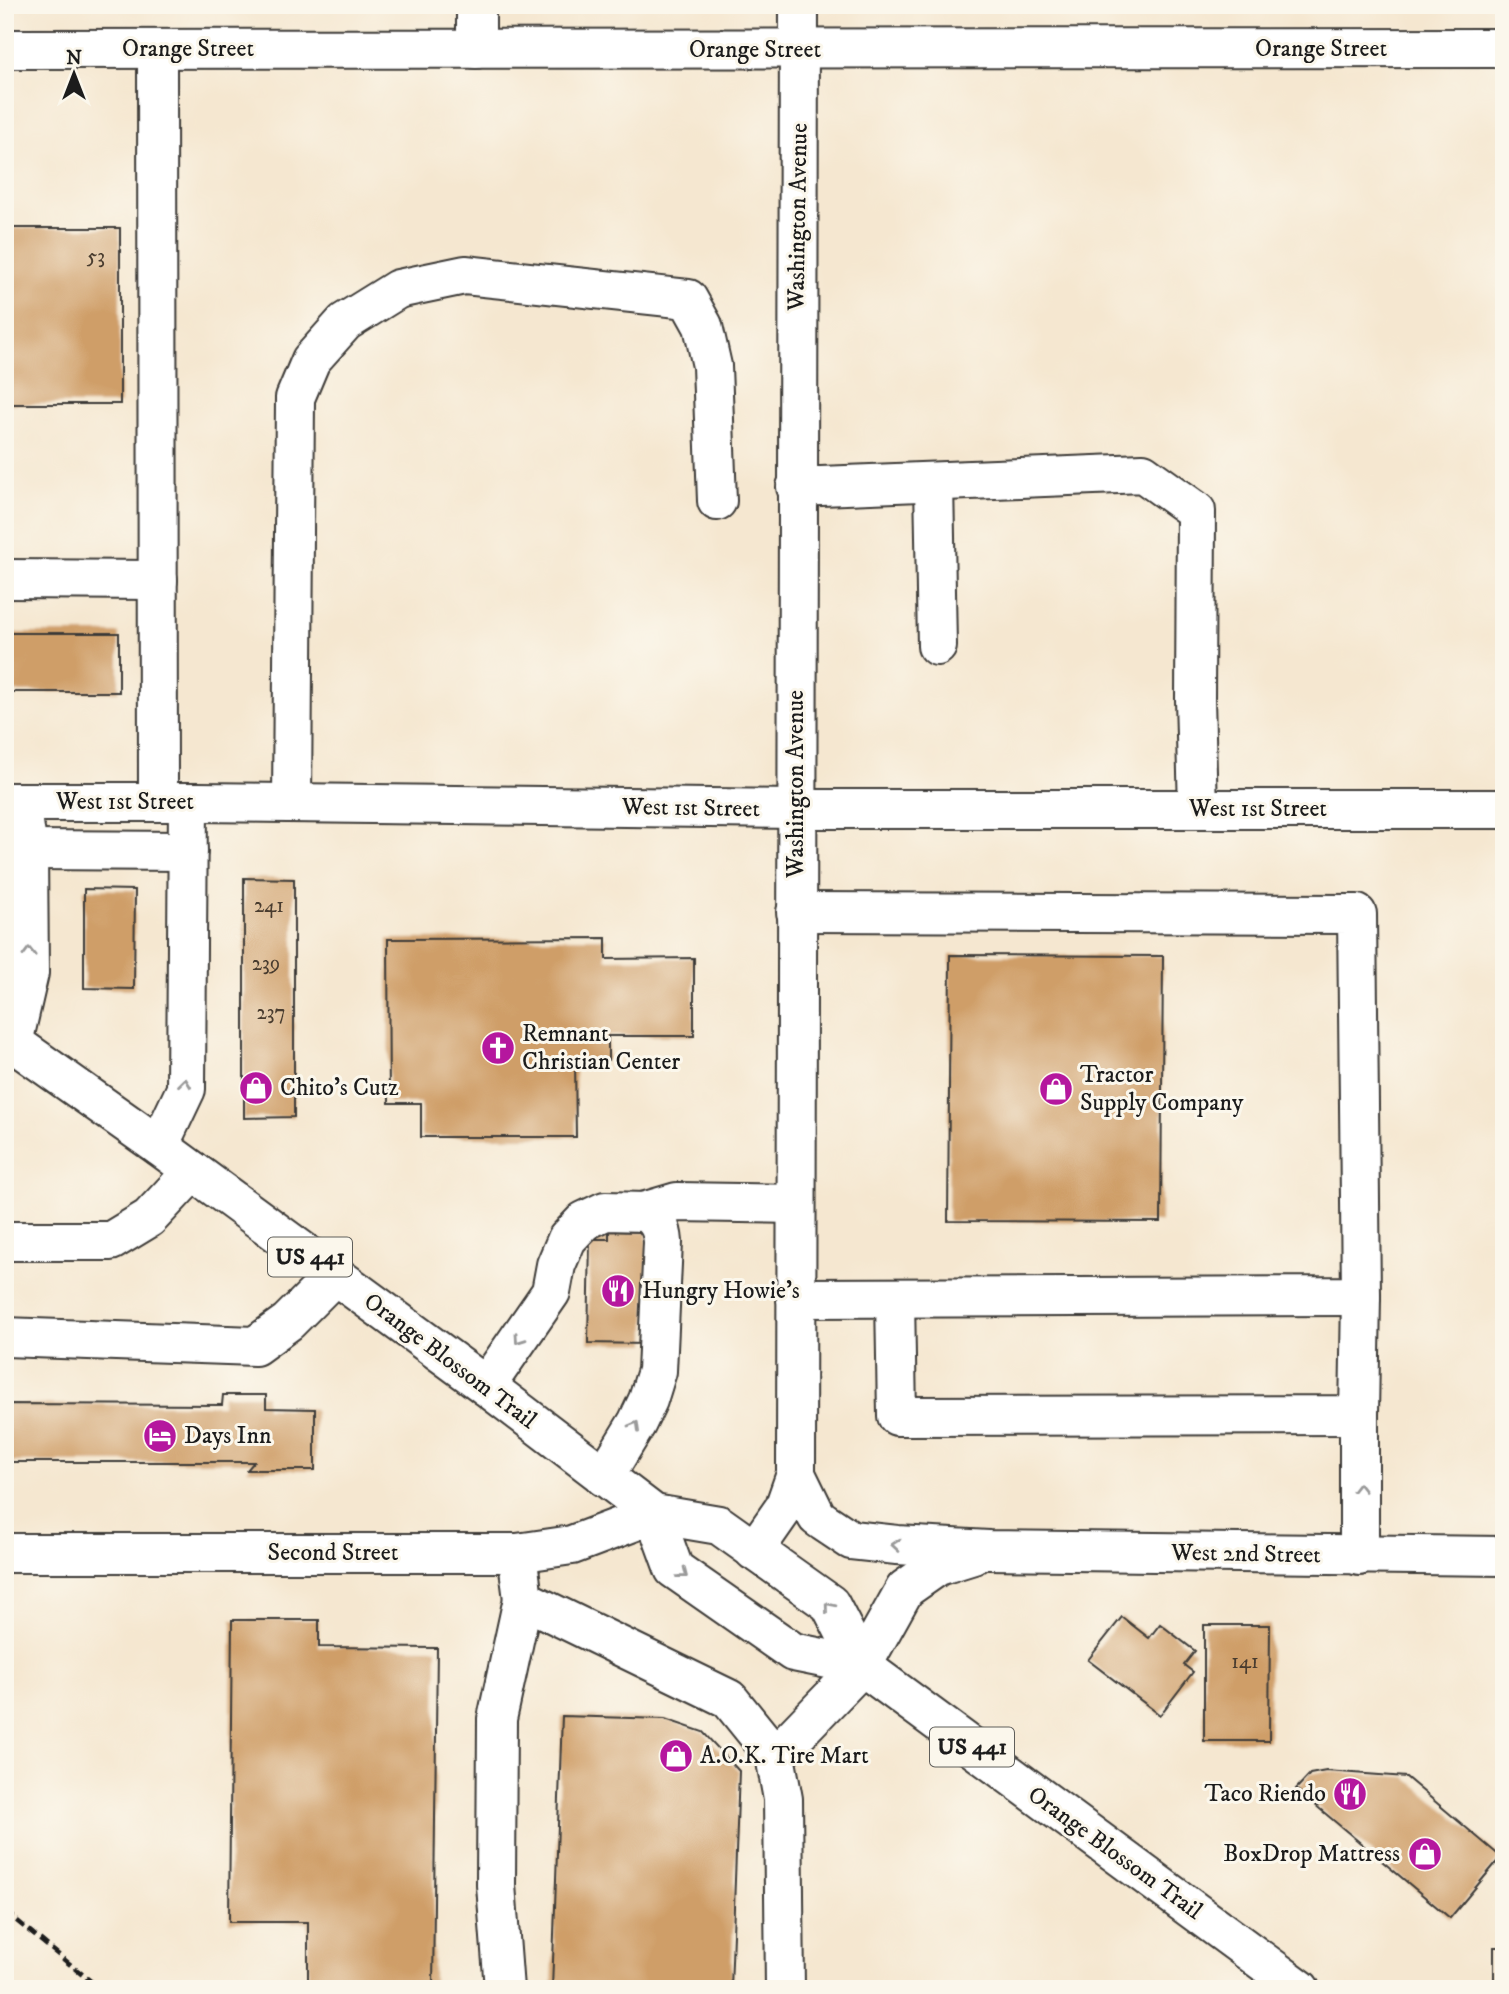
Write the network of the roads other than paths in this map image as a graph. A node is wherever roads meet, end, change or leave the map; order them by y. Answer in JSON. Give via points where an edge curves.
{"nodes":[{"id":1,"x":476,"y":5,"type":"edge"},
{"id":2,"x":799,"y":5,"type":"edge"},
{"id":3,"x":5,"y":48,"type":"edge"},
{"id":4,"x":1504,"y":48,"type":"edge"},
{"id":5,"x":157,"y":49,"type":"junction"},
{"id":6,"x":476,"y":49,"type":"junction"},
{"id":7,"x":800,"y":50,"type":"junction"},
{"id":8,"x":933,"y":482,"type":"junction"},
{"id":9,"x":796,"y":487,"type":"junction"},
{"id":10,"x":717,"y":501,"type":"dead end"},
{"id":11,"x":5,"y":579,"type":"edge"},
{"id":12,"x":158,"y":580,"type":"junction"},
{"id":13,"x":937,"y":646,"type":"dead end"},
{"id":14,"x":13,"y":802,"type":"edge"},
{"id":15,"x":173,"y":802,"type":"junction"},
{"id":16,"x":292,"y":803,"type":"junction"},
{"id":17,"x":796,"y":809,"type":"junction"},
{"id":18,"x":1198,"y":809,"type":"junction"},
{"id":19,"x":1504,"y":809,"type":"edge"},
{"id":20,"x":28,"y":850,"type":"junction"},
{"id":21,"x":188,"y":851,"type":"junction"},
{"id":22,"x":796,"y":912,"type":"junction"},
{"id":23,"x":9,"y":1040,"type":"edge"},
{"id":24,"x":159,"y":1146,"type":"junction"},
{"id":25,"x":193,"y":1171,"type":"junction"},
{"id":26,"x":796,"y":1204,"type":"junction"},
{"id":27,"x":643,"y":1212,"type":"junction"},
{"id":28,"x":5,"y":1241,"type":"edge"},
{"id":29,"x":335,"y":1275,"type":"junction"},
{"id":30,"x":1361,"y":1296,"type":"junction"},
{"id":31,"x":796,"y":1298,"type":"junction"},
{"id":32,"x":895,"y":1298,"type":"junction"},
{"id":33,"x":5,"y":1337,"type":"edge"},
{"id":34,"x":486,"y":1386,"type":"junction"},
{"id":35,"x":1359,"y":1415,"type":"junction"},
{"id":36,"x":796,"y":1474,"type":"junction"},
{"id":37,"x":604,"y":1477,"type":"junction"},
{"id":38,"x":654,"y":1514,"type":"junction"},
{"id":39,"x":989,"y":1550,"type":"junction"},
{"id":40,"x":754,"y":1552,"type":"junction"},
{"id":41,"x":5,"y":1553,"type":"edge"},
{"id":42,"x":517,"y":1553,"type":"junction"},
{"id":43,"x":1359,"y":1556,"type":"junction"},
{"id":44,"x":1504,"y":1556,"type":"edge"},
{"id":45,"x":523,"y":1599,"type":"junction"},
{"id":46,"x":862,"y":1666,"type":"junction"},
{"id":47,"x":775,"y":1756,"type":"junction"},
{"id":48,"x":503,"y":1989,"type":"edge"},
{"id":49,"x":785,"y":1989,"type":"edge"},
{"id":50,"x":1300,"y":1989,"type":"edge"}],
"edges":[{"from":1,"to":6,"type":"street"},
{"from":2,"to":7,"type":"street","name":"Washington Avenue"},
{"from":3,"to":5,"type":"street","name":"Orange Street"},
{"from":4,"to":7,"type":"street","name":"Orange Street"},
{"from":5,"to":6,"type":"street","name":"Orange Street"},
{"from":5,"to":12,"type":"street"},
{"from":6,"to":7,"type":"street","name":"Orange Street"},
{"from":7,"to":9,"type":"street","name":"Washington Avenue"},
{"from":8,"to":9,"type":"street"},
{"from":8,"to":13,"type":"street"},
{"from":8,"to":18,"type":"street","via":[[1143,473],[1196,511]]},
{"from":9,"to":17,"type":"street","name":"Washington Avenue"},
{"from":10,"to":16,"type":"street","via":[[712,366],[703,326],[688,299],[465,275],[398,289],[345,322],[311,360],[295,398]]},
{"from":11,"to":12,"type":"street"},
{"from":12,"to":15,"type":"street"},
{"from":14,"to":15,"type":"street","name":"West 1st Street"},
{"from":14,"to":20,"type":"street"},
{"from":15,"to":16,"type":"street","name":"West 1st Street"},
{"from":15,"to":21,"type":"street"},
{"from":16,"to":17,"type":"street","name":"West 1st Street"},
{"from":17,"to":18,"type":"street","name":"West 1st Street"},
{"from":17,"to":22,"type":"street","name":"Washington Avenue"},
{"from":18,"to":19,"type":"street","name":"West 1st Street"},
{"from":20,"to":21,"type":"street"},
{"from":23,"to":20,"type":"street","one_way":true,"via":[[29,972]]},
{"from":24,"to":21,"type":"street","one_way":true,"via":[[186,1089]]},
{"from":22,"to":26,"type":"street","name":"Washington Avenue"},
{"from":22,"to":30,"type":"street","via":[[1357,914]]},
{"from":23,"to":24,"type":"street","name":"Orange Blossom Trail","number":"US 441"},
{"from":24,"to":25,"type":"street","name":"Orange Blossom Trail","number":"US 441"},
{"from":25,"to":28,"type":"street","via":[[149,1218],[111,1241]]},
{"from":25,"to":29,"type":"street","name":"Orange Blossom Trail","number":"US 441"},
{"from":26,"to":27,"type":"street","via":[[677,1202]]},
{"from":26,"to":31,"type":"street","name":"Washington Avenue"},
{"from":27,"to":34,"type":"street","one_way":true,"via":[[605,1211],[583,1222],[567,1239],[551,1292]]},
{"from":37,"to":27,"type":"street","one_way":true,"via":[[643,1412],[657,1371],[662,1228]]},
{"from":29,"to":33,"type":"street","via":[[288,1322],[255,1346]]},
{"from":29,"to":34,"type":"street","name":"Orange Blossom Trail","number":"US 441"},
{"from":30,"to":32,"type":"street"},
{"from":30,"to":35,"type":"street"},
{"from":31,"to":32,"type":"street"},
{"from":31,"to":36,"type":"street","name":"Washington Avenue"},
{"from":32,"to":35,"type":"street","via":[[898,1416]]},
{"from":34,"to":37,"type":"street","name":"Orange Blossom Trail","number":"US 441"},
{"from":43,"to":35,"type":"street","one_way":true},
{"from":39,"to":36,"type":"street","name":"West 2nd Street","one_way":true,"via":[[851,1540],[817,1517]]},
{"from":36,"to":40,"type":"street","name":"Washington Avenue","via":[[784,1507]]},
{"from":37,"to":38,"type":"street","name":"Orange Blossom Trail","number":"US 441"},
{"from":38,"to":40,"type":"street","name":"Orange Blossom Trail","number":"US 441","via":[[719,1525]]},
{"from":38,"to":42,"type":"street","name":"Second Street","via":[[572,1545]]},
{"from":38,"to":46,"type":"street","name":"Orange Blossom Trail","number":"US 441","one_way":true,"via":[[674,1569],[793,1652]]},
{"from":39,"to":43,"type":"street","name":"West 2nd Street"},
{"from":39,"to":46,"type":"street","name":"West 2nd Street","via":[[938,1566],[905,1589]]},
{"from":46,"to":40,"type":"street","name":"Orange Blossom Trail","number":"US 441","one_way":true,"via":[[830,1604]]},
{"from":41,"to":42,"type":"street","name":"Second Street"},
{"from":42,"to":45,"type":"street"},
{"from":43,"to":44,"type":"street","name":"West 2nd Street"},
{"from":45,"to":47,"type":"street","via":[[729,1699]]},
{"from":45,"to":48,"type":"street","via":[[497,1719],[496,1885]]},
{"from":46,"to":47,"type":"street","name":"West 2nd Street"},
{"from":46,"to":50,"type":"street","name":"Orange Blossom Trail","number":"US 441"},
{"from":47,"to":49,"type":"street","via":[[783,1798]]}]}
